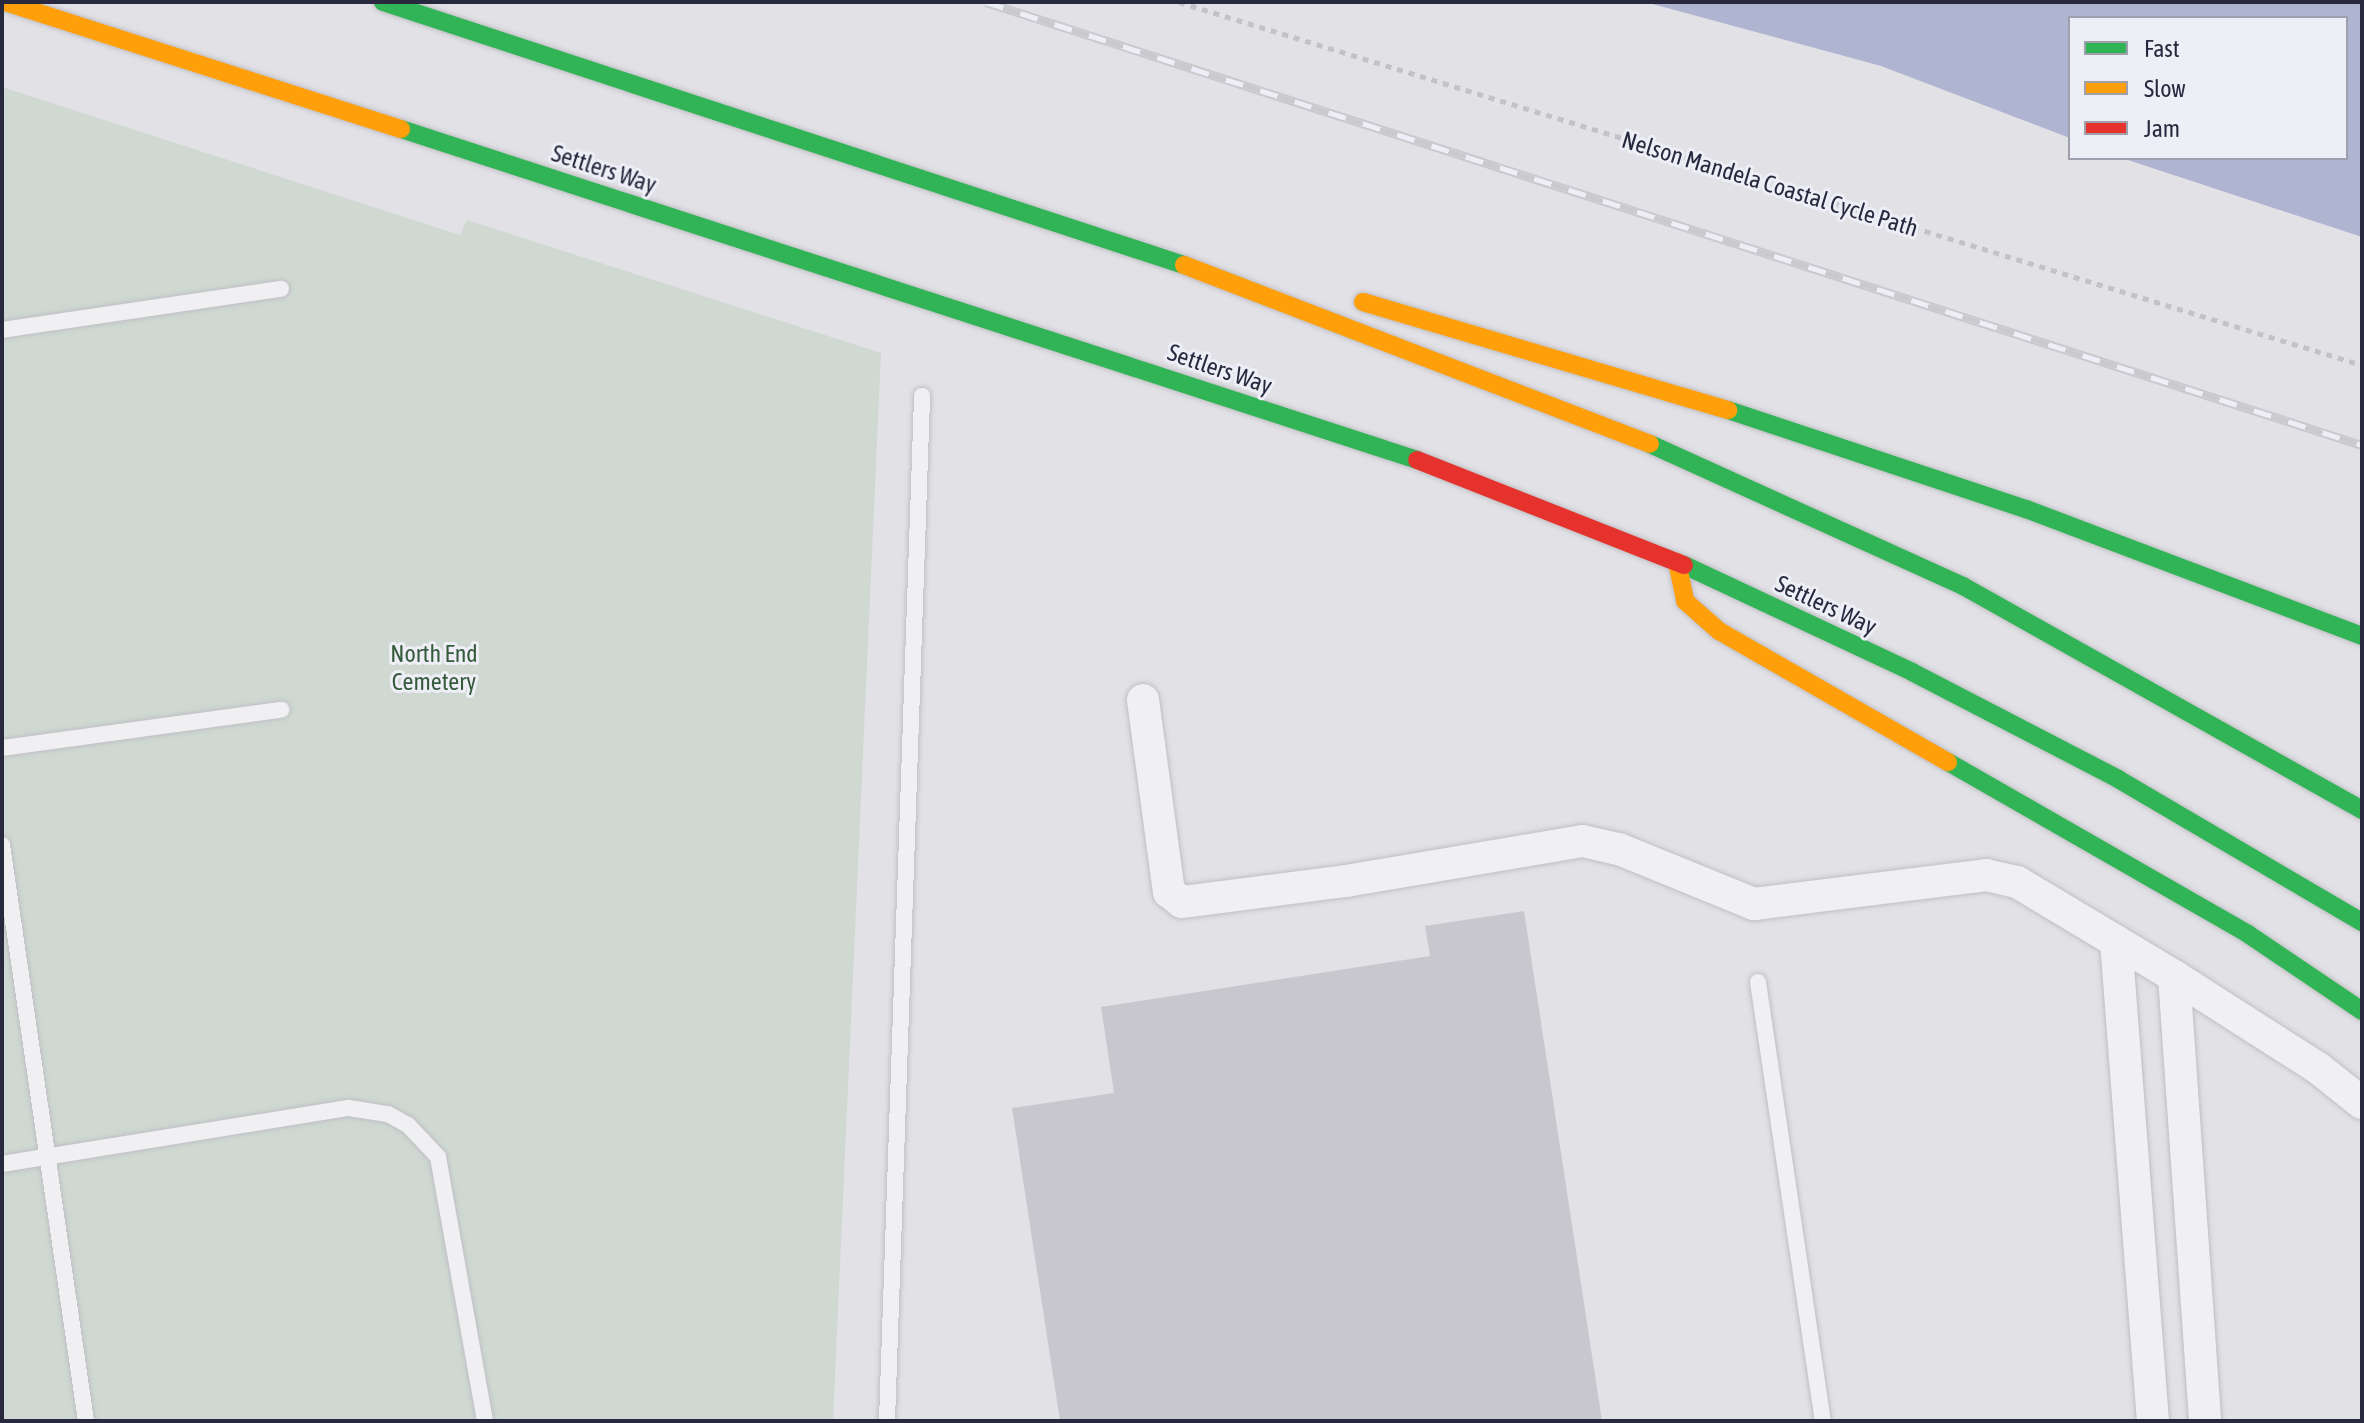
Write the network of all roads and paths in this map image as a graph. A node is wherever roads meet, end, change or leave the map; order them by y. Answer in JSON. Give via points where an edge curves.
{"nodes":[{"id":1,"x":5,"y":2,"type":"edge"},
{"id":2,"x":383,"y":2,"type":"edge"},
{"id":3,"x":1179,"y":2,"type":"edge"},
{"id":4,"x":972,"y":191,"type":"junction"},
{"id":5,"x":1254,"y":270,"type":"dead end"},
{"id":6,"x":281,"y":289,"type":"dead end"},
{"id":7,"x":1346,"y":297,"type":"dead end"},
{"id":8,"x":2,"y":330,"type":"edge"},
{"id":9,"x":2362,"y":365,"type":"edge"},
{"id":10,"x":922,"y":396,"type":"dead end"},
{"id":11,"x":1677,"y":562,"type":"junction"},
{"id":12,"x":2362,"y":636,"type":"edge"},
{"id":13,"x":1143,"y":700,"type":"dead end"},
{"id":14,"x":281,"y":710,"type":"dead end"},
{"id":15,"x":2,"y":748,"type":"edge"},
{"id":16,"x":2362,"y":810,"type":"edge"},
{"id":17,"x":2,"y":845,"type":"edge"},
{"id":18,"x":2362,"y":922,"type":"edge"},
{"id":19,"x":2116,"y":941,"type":"junction"},
{"id":20,"x":2174,"y":976,"type":"junction"},
{"id":21,"x":1758,"y":982,"type":"dead end"},
{"id":22,"x":2362,"y":1011,"type":"edge"},
{"id":23,"x":2362,"y":1103,"type":"edge"},
{"id":24,"x":2185,"y":1135,"type":"junction"},
{"id":25,"x":2132,"y":1145,"type":"junction"},
{"id":26,"x":45,"y":1157,"type":"junction"},
{"id":27,"x":2,"y":1164,"type":"edge"},
{"id":28,"x":2196,"y":1299,"type":"junction"},
{"id":29,"x":2144,"y":1305,"type":"junction"},
{"id":30,"x":86,"y":1421,"type":"edge"},
{"id":31,"x":485,"y":1421,"type":"edge"},
{"id":32,"x":887,"y":1421,"type":"edge"},
{"id":33,"x":1823,"y":1421,"type":"edge"},
{"id":34,"x":2153,"y":1421,"type":"edge"},
{"id":35,"x":2205,"y":1421,"type":"edge"}],
"edges":[{"from":1,"to":11,"type":"highway","name":"Settlers Way","via":[[1049,337],[1470,478]]},
{"from":2,"to":4,"type":"highway"},
{"from":3,"to":9,"type":"path","name":"Nelson Mandela Coastal Cycle Path"},
{"from":4,"to":5,"type":"highway"},
{"from":4,"to":16,"type":"highway","via":[[1309,308],[1763,491],[1963,586]]},
{"from":6,"to":8,"type":"lane"},
{"from":7,"to":12,"type":"highway","via":[[1691,397],[2026,509]]},
{"from":10,"to":32,"type":"lane"},
{"from":11,"to":18,"type":"highway","name":"Settlers Way","via":[[1912,672],[2118,779]]},
{"from":11,"to":22,"type":"highway","via":[[1685,601],[1719,631],[2248,934]]},
{"from":13,"to":19,"type":"street","via":[[1169,892],[1182,902],[1583,841],[1619,849],[1754,904],[1986,875],[2017,882]]},
{"from":14,"to":15,"type":"lane"},
{"from":17,"to":26,"type":"lane"},
{"from":19,"to":20,"type":"street"},
{"from":19,"to":25,"type":"street"},
{"from":20,"to":23,"type":"street","via":[[2318,1068]]},
{"from":20,"to":24,"type":"street"},
{"from":21,"to":33,"type":"lane"},
{"from":24,"to":25,"type":"street"},
{"from":24,"to":28,"type":"street"},
{"from":25,"to":29,"type":"street"},
{"from":26,"to":27,"type":"lane"},
{"from":26,"to":30,"type":"lane"},
{"from":26,"to":31,"type":"lane","via":[[349,1108],[388,1114],[408,1125],[438,1157]]},
{"from":28,"to":29,"type":"street"},
{"from":28,"to":35,"type":"street"},
{"from":29,"to":34,"type":"street"}]}
